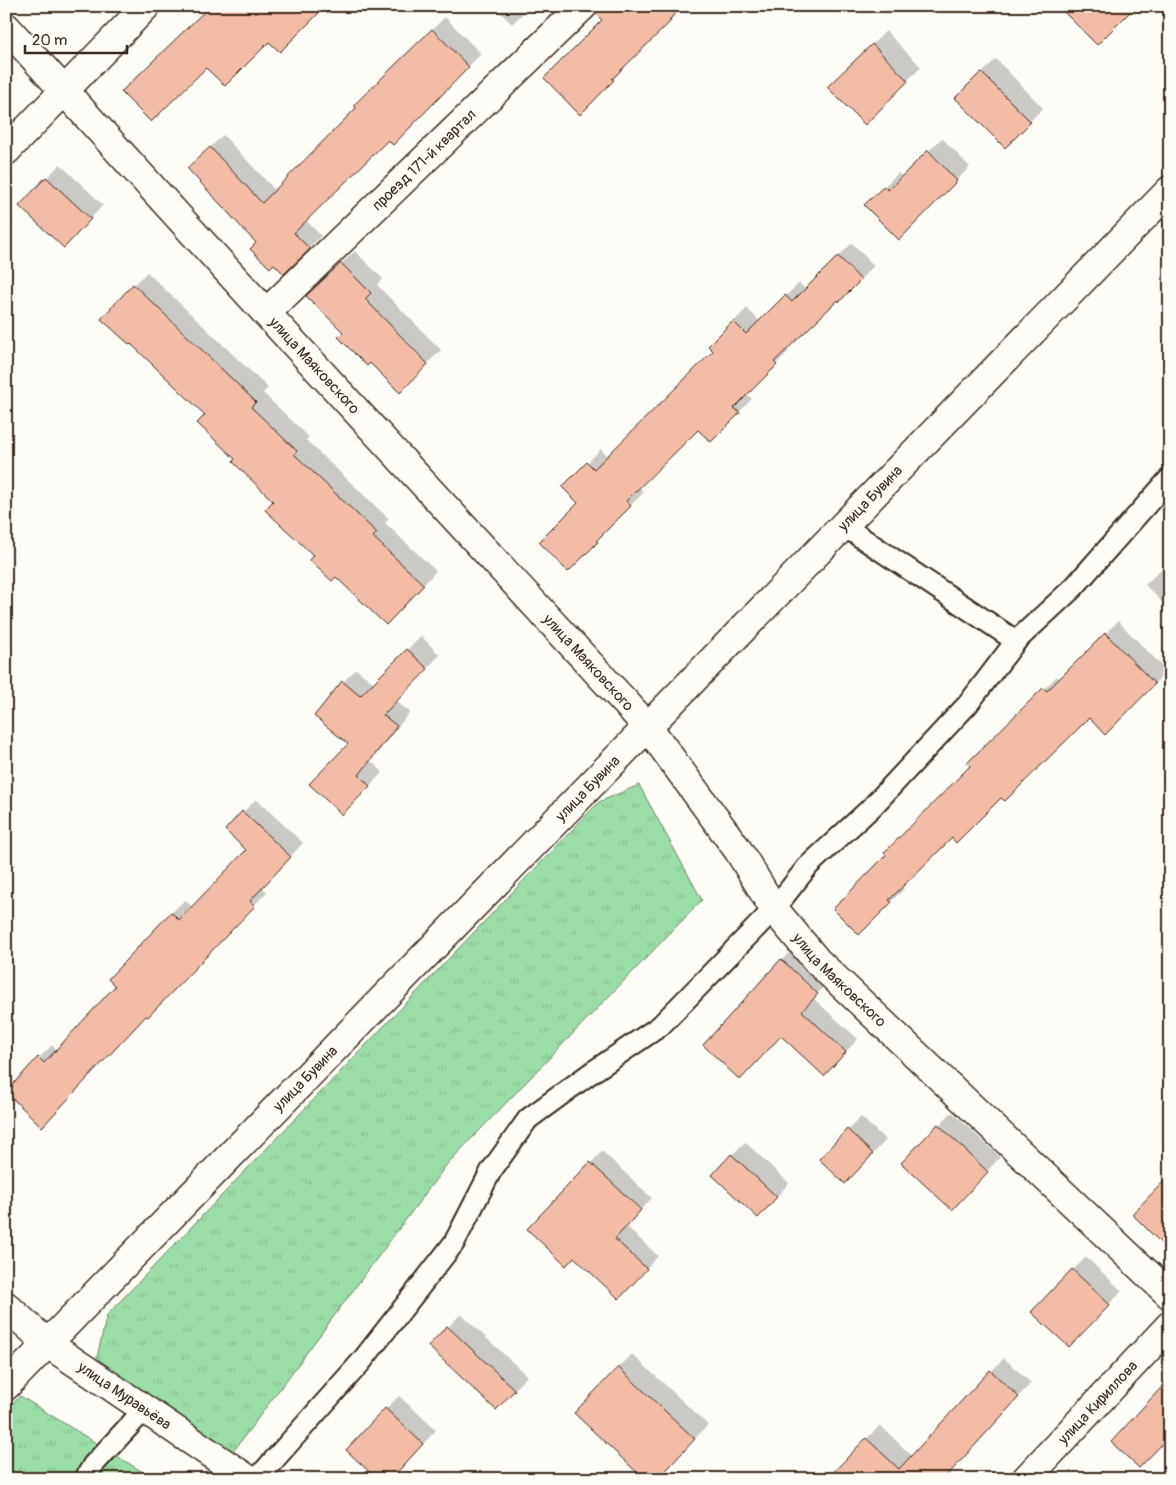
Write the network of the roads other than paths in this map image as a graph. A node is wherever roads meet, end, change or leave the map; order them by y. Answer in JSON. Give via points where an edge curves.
{"nodes":[{"id":1,"x":146,"y":6,"type":"edge"},
{"id":2,"x":584,"y":6,"type":"edge"},
{"id":3,"x":6,"y":27,"type":"edge"},
{"id":4,"x":64,"y":90,"type":"junction"},
{"id":5,"x":6,"y":150,"type":"edge"},
{"id":6,"x":1170,"y":190,"type":"edge"},
{"id":7,"x":266,"y":314,"type":"junction"},
{"id":8,"x":1170,"y":478,"type":"edge"},
{"id":9,"x":844,"y":526,"type":"junction"},
{"id":10,"x":1016,"y":640,"type":"junction"},
{"id":11,"x":648,"y":727,"type":"junction"},
{"id":12,"x":774,"y":909,"type":"junction"},
{"id":13,"x":1170,"y":1295,"type":"edge"},
{"id":14,"x":6,"y":1306,"type":"edge"},
{"id":15,"x":1170,"y":1325,"type":"edge"},
{"id":16,"x":48,"y":1344,"type":"junction"},
{"id":17,"x":6,"y":1386,"type":"edge"},
{"id":18,"x":144,"y":1410,"type":"junction"},
{"id":19,"x":85,"y":1479,"type":"edge"},
{"id":20,"x":248,"y":1479,"type":"edge"},
{"id":21,"x":257,"y":1479,"type":"edge"},
{"id":22,"x":1026,"y":1479,"type":"edge"}],
"edges":[{"from":1,"to":4,"type":"street"},
{"from":2,"to":7,"type":"street","name":"проезд 171-й квартал"},
{"from":3,"to":4,"type":"street","name":"улица Маяковского"},
{"from":4,"to":5,"type":"street"},
{"from":4,"to":7,"type":"street","name":"улица Маяковского"},
{"from":6,"to":9,"type":"street","name":"улица Бувина"},
{"from":7,"to":11,"type":"street","name":"улица Маяковского"},
{"from":8,"to":10,"type":"lane","via":[[1074,587]]},
{"from":9,"to":10,"type":"lane"},
{"from":9,"to":11,"type":"street","name":"улица Бувина"},
{"from":10,"to":12,"type":"lane","via":[[968,704],[872,807],[808,866]]},
{"from":11,"to":12,"type":"street","name":"улица Маяковского","via":[[738,850]]},
{"from":11,"to":16,"type":"street","name":"улица Бувина"},
{"from":12,"to":13,"type":"street","name":"улица Маяковского","via":[[817,961]]},
{"from":12,"to":21,"type":"lane","via":[[660,1026],[528,1119],[490,1171],[454,1243],[361,1362]]},
{"from":14,"to":16,"type":"street","name":"улица Муравьёва"},
{"from":15,"to":22,"type":"street","name":"улица Кириллова"},
{"from":16,"to":17,"type":"street","name":"улица Бувина"},
{"from":16,"to":18,"type":"street","name":"улица Муравьёва"},
{"from":18,"to":19,"type":"lane","via":[[93,1465]]},
{"from":18,"to":20,"type":"street","name":"улица Муравьёва"}]}
